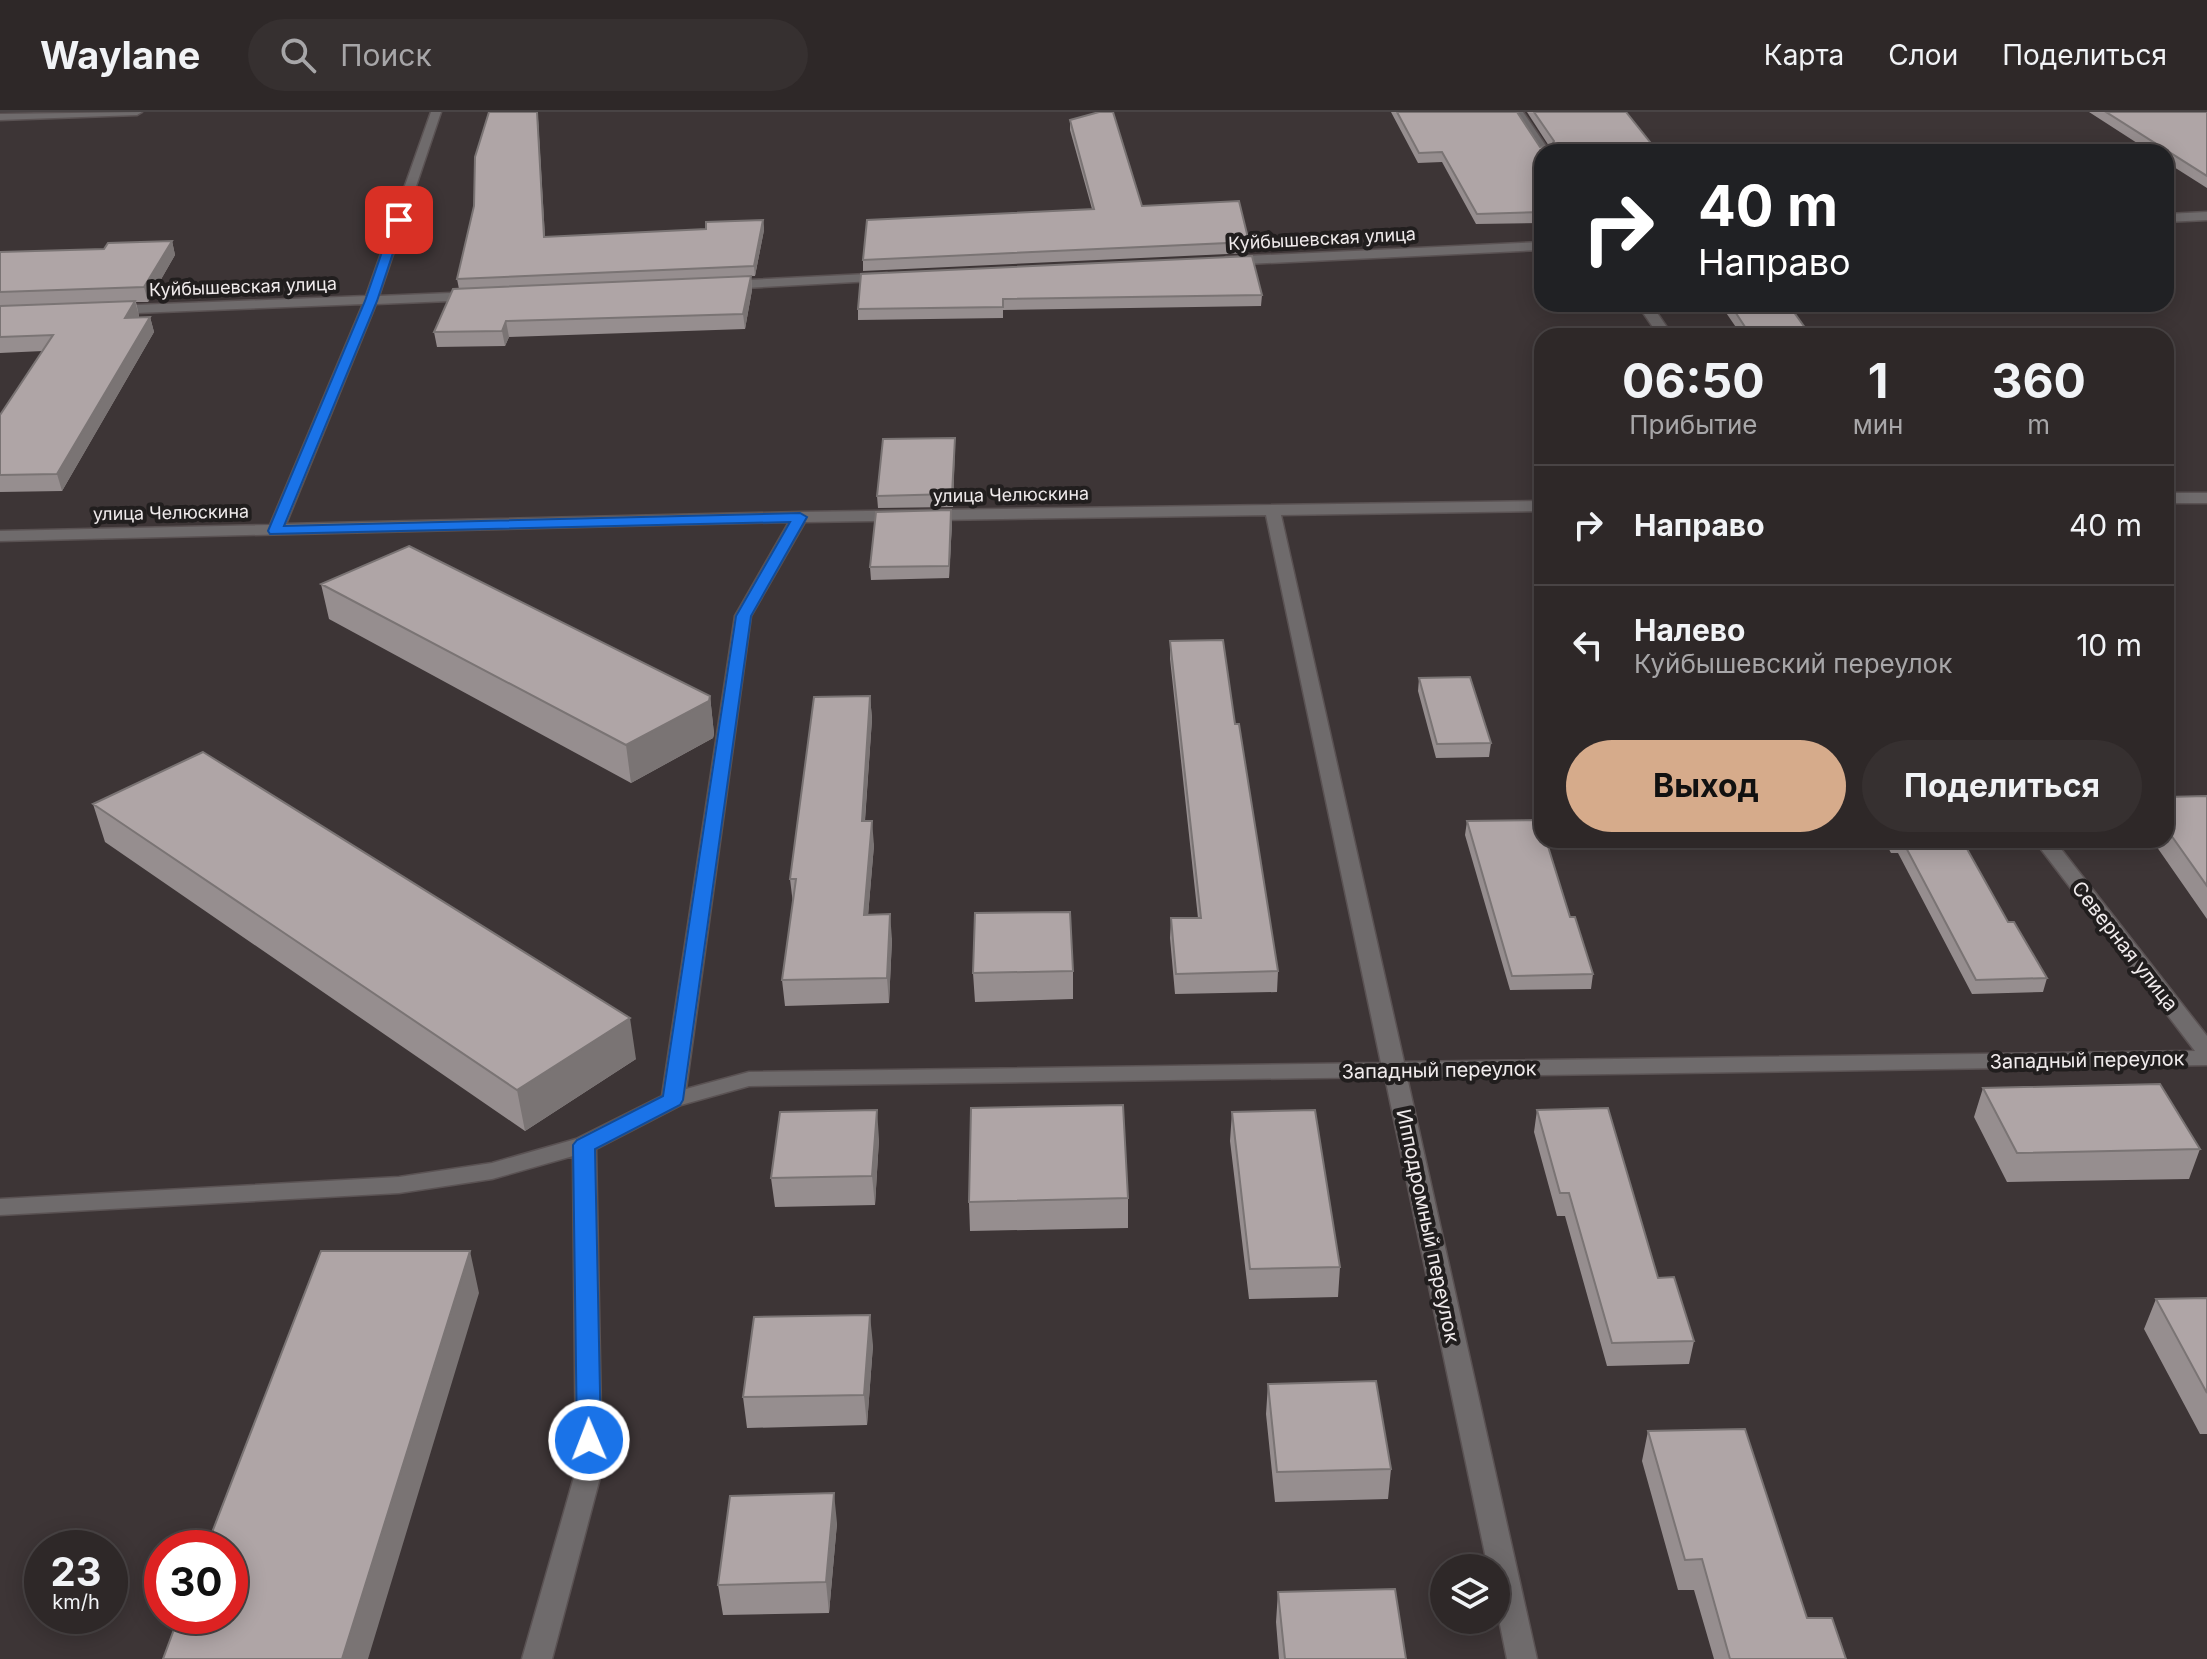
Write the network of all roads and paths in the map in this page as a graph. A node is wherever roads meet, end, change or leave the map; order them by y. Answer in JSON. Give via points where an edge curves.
{"nodes":[{"id":1,"x":137,"y":112,"type":"edge"},
{"id":2,"x":436,"y":112,"type":"edge"},
{"id":3,"x":1518,"y":112,"type":"edge"},
{"id":4,"x":0,"y":117,"type":"edge"},
{"id":5,"x":1539,"y":144,"type":"edge"},
{"id":6,"x":2207,"y":216,"type":"edge"},
{"id":7,"x":2174,"y":218,"type":"edge"},
{"id":8,"x":1534,"y":246,"type":"edge"},
{"id":9,"x":1210,"y":262,"type":"edge"},
{"id":10,"x":909,"y":276,"type":"edge"},
{"id":11,"x":719,"y":285,"type":"edge"},
{"id":12,"x":497,"y":295,"type":"edge"},
{"id":13,"x":371,"y":301,"type":"junction"},
{"id":14,"x":93,"y":310,"type":"edge"},
{"id":15,"x":2174,"y":498,"type":"edge"},
{"id":16,"x":2207,"y":498,"type":"edge"},
{"id":17,"x":1534,"y":506,"type":"edge"},
{"id":18,"x":1273,"y":512,"type":"junction"},
{"id":19,"x":800,"y":517,"type":"junction"},
{"id":20,"x":275,"y":531,"type":"junction"},
{"id":21,"x":0,"y":536,"type":"edge"},
{"id":22,"x":2050,"y":848,"type":"edge"},
{"id":23,"x":2207,"y":1051,"type":"edge"},
{"id":24,"x":2207,"y":1058,"type":"edge"},
{"id":25,"x":1394,"y":1071,"type":"junction"},
{"id":26,"x":673,"y":1100,"type":"junction"},
{"id":27,"x":584,"y":1145,"type":"junction"},
{"id":28,"x":0,"y":1207,"type":"edge"},
{"id":29,"x":537,"y":1659,"type":"edge"},
{"id":30,"x":1522,"y":1659,"type":"edge"}],
"edges":[{"from":1,"to":4,"type":"street"},
{"from":2,"to":13,"type":"street"},
{"from":3,"to":5,"type":"street"},
{"from":6,"to":7,"type":"street"},
{"from":8,"to":9,"type":"street","name":"Куйбышевская улица"},
{"from":10,"to":11,"type":"street"},
{"from":12,"to":13,"type":"street","name":"Куйбышевская улица"},
{"from":13,"to":14,"type":"street","name":"Куйбышевская улица"},
{"from":13,"to":20,"type":"street"},
{"from":15,"to":16,"type":"street"},
{"from":17,"to":18,"type":"street","name":"улица Челюскина"},
{"from":18,"to":19,"type":"street","name":"улица Челюскина"},
{"from":18,"to":25,"type":"street","name":"Ипподромный переулок"},
{"from":19,"to":20,"type":"street","name":"улица Челюскина"},
{"from":19,"to":26,"type":"street","via":[[743,616]]},
{"from":20,"to":21,"type":"street","name":"улица Челюскина"},
{"from":22,"to":23,"type":"street","name":"Северная улица"},
{"from":24,"to":25,"type":"street","name":"Западный переулок"},
{"from":25,"to":26,"type":"street","name":"Западный переулок","via":[[749,1079]]},
{"from":25,"to":30,"type":"street","name":"Ипподромный переулок"},
{"from":26,"to":27,"type":"street","name":"Западный переулок"},
{"from":27,"to":28,"type":"street","name":"Западный переулок","via":[[492,1171],[399,1185]]},
{"from":27,"to":29,"type":"street","via":[[589,1470]]}]}
